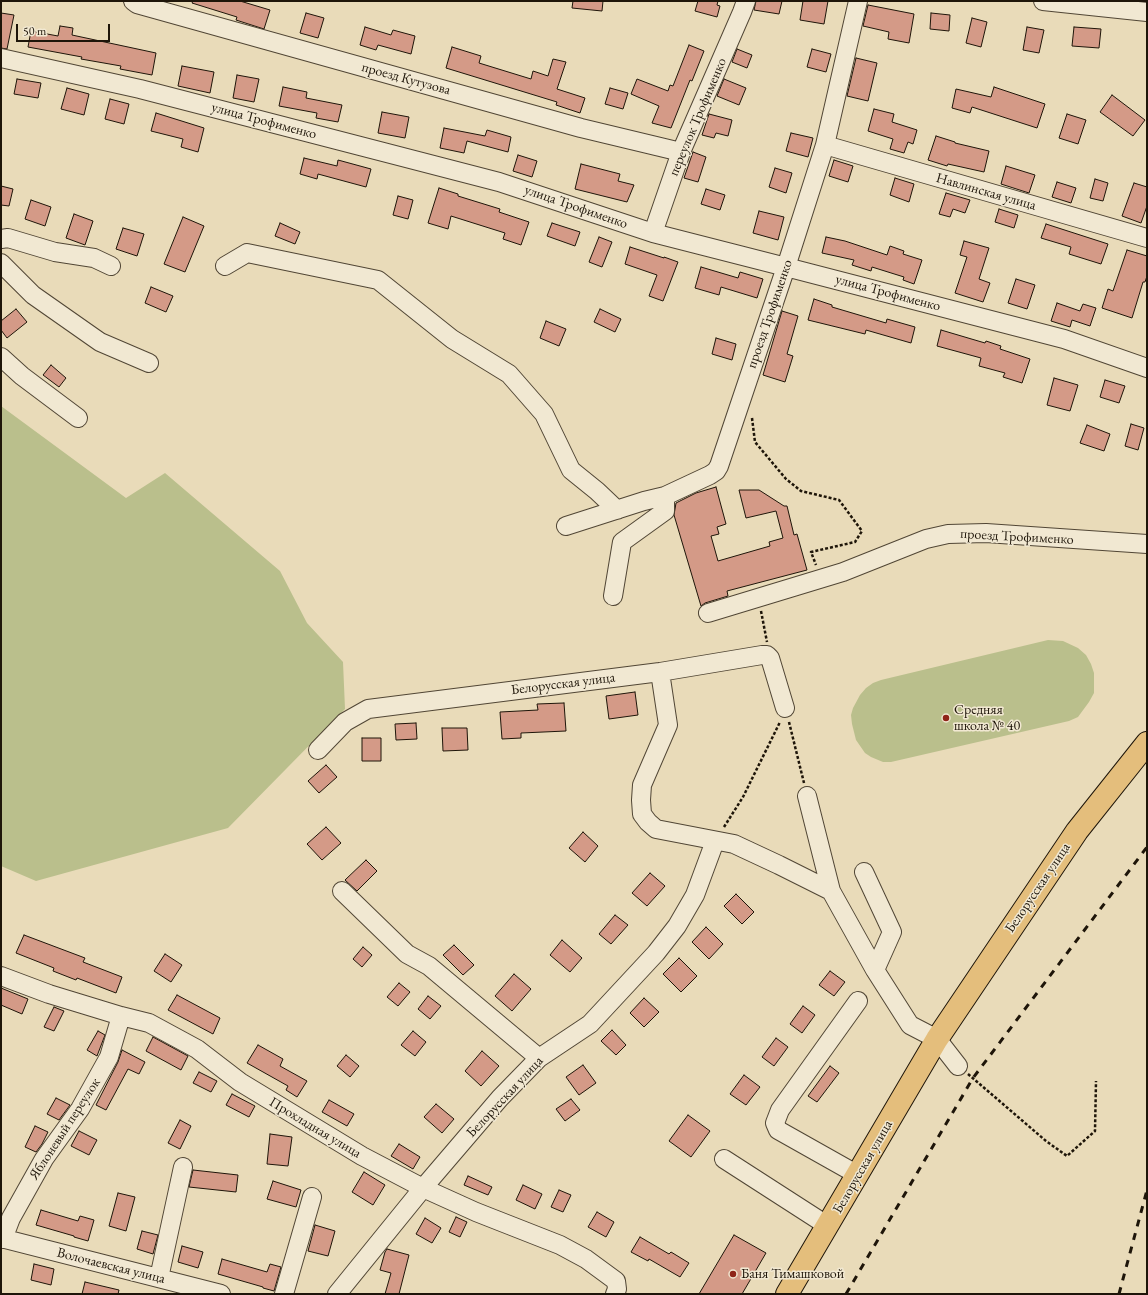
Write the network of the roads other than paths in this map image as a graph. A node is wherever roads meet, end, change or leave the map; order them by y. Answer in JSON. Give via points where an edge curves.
{"nodes":[{"id":1,"x":133,"y":1,"type":"edge"},
{"id":2,"x":746,"y":1,"type":"edge"},
{"id":3,"x":858,"y":1,"type":"edge"},
{"id":4,"x":1043,"y":1,"type":"edge"},
{"id":5,"x":1147,"y":12,"type":"edge"},
{"id":6,"x":1,"y":58,"type":"edge"},
{"id":7,"x":824,"y":145,"type":"junction"},
{"id":8,"x":681,"y":152,"type":"junction"},
{"id":9,"x":653,"y":234,"type":"junction"},
{"id":10,"x":1147,"y":238,"type":"edge"},
{"id":11,"x":1,"y":239,"type":"edge"},
{"id":12,"x":1,"y":263,"type":"edge"},
{"id":13,"x":111,"y":266,"type":"dead end"},
{"id":14,"x":225,"y":266,"type":"dead end"},
{"id":15,"x":786,"y":267,"type":"junction"},
{"id":16,"x":1,"y":357,"type":"edge"},
{"id":17,"x":149,"y":363,"type":"dead end"},
{"id":18,"x":1147,"y":368,"type":"edge"},
{"id":19,"x":78,"y":418,"type":"dead end"},
{"id":20,"x":665,"y":496,"type":"junction"},
{"id":21,"x":617,"y":510,"type":"junction"},
{"id":22,"x":566,"y":526,"type":"dead end"},
{"id":23,"x":1147,"y":544,"type":"edge"},
{"id":24,"x":613,"y":596,"type":"dead end"},
{"id":25,"x":708,"y":613,"type":"dead end"},
{"id":26,"x":660,"y":672,"type":"junction"},
{"id":27,"x":785,"y":708,"type":"road end"},
{"id":28,"x":1147,"y":743,"type":"edge"},
{"id":29,"x":318,"y":750,"type":"dead end"},
{"id":30,"x":807,"y":796,"type":"road end"},
{"id":31,"x":715,"y":841,"type":"junction"},
{"id":32,"x":864,"y":872,"type":"dead end"},
{"id":33,"x":342,"y":891,"type":"dead end"},
{"id":34,"x":831,"y":891,"type":"junction"},
{"id":35,"x":875,"y":970,"type":"junction"},
{"id":36,"x":1,"y":976,"type":"edge"},
{"id":37,"x":858,"y":1000,"type":"dead end"},
{"id":38,"x":121,"y":1016,"type":"junction"},
{"id":39,"x":937,"y":1039,"type":"junction"},
{"id":40,"x":540,"y":1058,"type":"junction"},
{"id":41,"x":958,"y":1066,"type":"road end"},
{"id":42,"x":724,"y":1158,"type":"dead end"},
{"id":43,"x":183,"y":1167,"type":"dead end"},
{"id":44,"x":858,"y":1175,"type":"junction"},
{"id":45,"x":423,"y":1188,"type":"junction"},
{"id":46,"x":312,"y":1197,"type":"dead end"},
{"id":47,"x":828,"y":1226,"type":"junction"},
{"id":48,"x":2,"y":1239,"type":"edge"},
{"id":49,"x":159,"y":1278,"type":"junction"},
{"id":50,"x":221,"y":1294,"type":"edge"},
{"id":51,"x":284,"y":1294,"type":"edge"},
{"id":52,"x":337,"y":1294,"type":"edge"},
{"id":53,"x":615,"y":1294,"type":"edge"},
{"id":54,"x":787,"y":1294,"type":"edge"}],
"edges":[{"from":1,"to":8,"type":"street","name":"проезд Кутузова","via":[[574,126]]},
{"from":2,"to":8,"type":"street","name":"переулок Трофименко"},
{"from":3,"to":7,"type":"street","name":"проезд Трофименко"},
{"from":4,"to":5,"type":"street"},
{"from":6,"to":9,"type":"street","name":"улица Трофименко","via":[[140,89],[499,182]]},
{"from":7,"to":10,"type":"street","name":"Навлинская улица"},
{"from":7,"to":15,"type":"street","name":"проезд Трофименко"},
{"from":8,"to":9,"type":"street","name":"переулок Трофименко"},
{"from":9,"to":15,"type":"street","name":"улица Трофименко"},
{"from":11,"to":13,"type":"street","via":[[8,238],[55,252],[94,258]]},
{"from":12,"to":17,"type":"street","via":[[33,295],[100,342]]},
{"from":14,"to":21,"type":"street","via":[[247,253],[378,280],[452,340],[509,374],[544,414],[571,470]]},
{"from":15,"to":18,"type":"street","name":"улица Трофименко","via":[[1064,340]]},
{"from":15,"to":20,"type":"street","name":"проезд Трофименко","via":[[719,466],[716,471]]},
{"from":16,"to":19,"type":"street"},
{"from":20,"to":21,"type":"street","name":"проезд Трофименко","via":[[644,500]]},
{"from":20,"to":24,"type":"street","via":[[665,511],[622,542]]},
{"from":21,"to":22,"type":"street","name":"проезд Трофименко"},
{"from":23,"to":25,"type":"street","name":"проезд Трофименко","via":[[986,533],[948,534],[926,539],[843,572]]},
{"from":26,"to":27,"type":"street","name":"Белорусская улица","via":[[767,655]]},
{"from":26,"to":29,"type":"street","name":"Белорусская улица","via":[[368,709],[345,722]]},
{"from":26,"to":31,"type":"street","via":[[668,725],[642,785],[642,814],[656,829]]},
{"from":28,"to":39,"type":"main road","name":"Белорусская улица","via":[[1077,831]]},
{"from":30,"to":34,"type":"street"},
{"from":31,"to":34,"type":"street","via":[[734,844]]},
{"from":31,"to":40,"type":"street","name":"Белорусская улица","via":[[695,895],[677,926],[656,953],[590,1024]]},
{"from":32,"to":35,"type":"street","via":[[892,932]]},
{"from":33,"to":40,"type":"street","via":[[407,954],[429,966]]},
{"from":34,"to":35,"type":"street"},
{"from":35,"to":39,"type":"street","via":[[910,1025]]},
{"from":36,"to":38,"type":"street","name":"Прохладная улица"},
{"from":37,"to":44,"type":"street","via":[[780,1110],[775,1122],[778,1130]]},
{"from":38,"to":45,"type":"street","name":"Прохладная улица","via":[[149,1023],[197,1049],[240,1082],[362,1156]]},
{"from":38,"to":48,"type":"street","name":"Яблоневый переулок","via":[[109,1057],[80,1109],[44,1159]]},
{"from":39,"to":41,"type":"street"},
{"from":39,"to":44,"type":"main road","name":"Белорусская улица"},
{"from":40,"to":45,"type":"street","name":"Белорусская улица","via":[[500,1098]]},
{"from":42,"to":47,"type":"street"},
{"from":43,"to":49,"type":"street"},
{"from":44,"to":47,"type":"main road","name":"Белорусская улица"},
{"from":45,"to":52,"type":"street","name":"Белорусская улица"},
{"from":45,"to":53,"type":"street","name":"Прохладная улица","via":[[560,1245],[580,1256],[616,1281]]},
{"from":46,"to":51,"type":"street"},
{"from":47,"to":54,"type":"main road","name":"Белорусская улица"},
{"from":48,"to":49,"type":"street","name":"Волочаевская улица"},
{"from":49,"to":50,"type":"street","name":"Волочаевская улица"}]}
